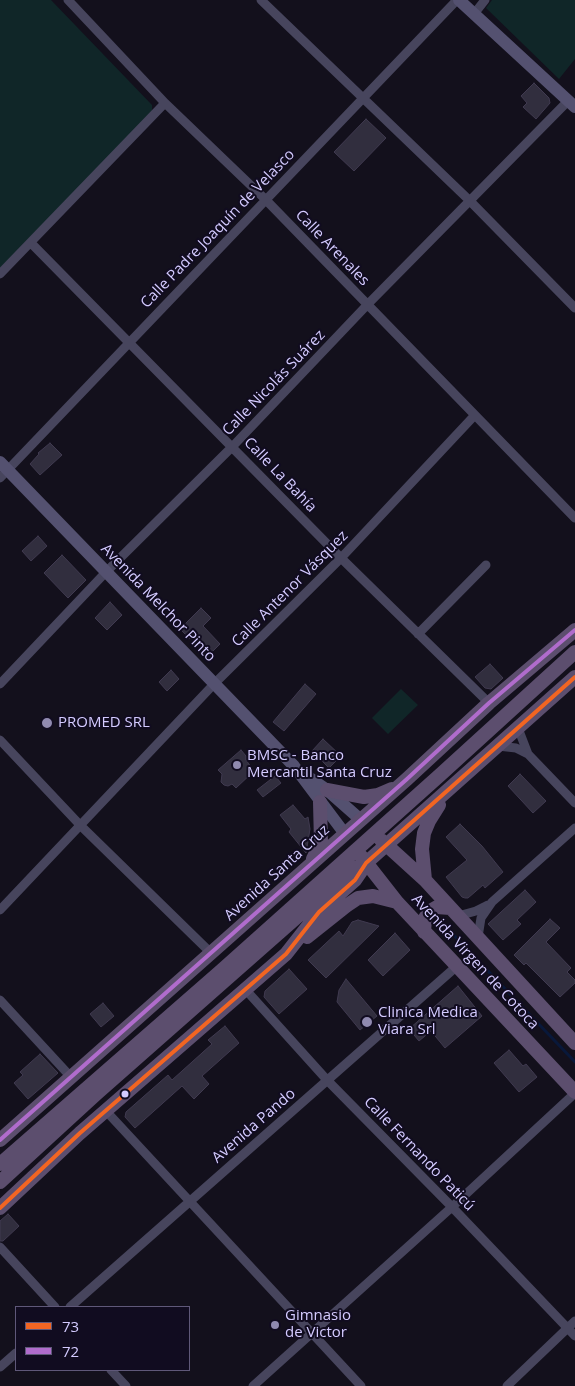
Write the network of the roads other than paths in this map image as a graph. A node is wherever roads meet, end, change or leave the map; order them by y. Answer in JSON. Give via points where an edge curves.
{"nodes":[{"id":1,"x":68,"y":0,"type":"edge"},
{"id":2,"x":261,"y":0,"type":"edge"},
{"id":3,"x":458,"y":0,"type":"edge"},
{"id":4,"x":484,"y":0,"type":"edge"},
{"id":5,"x":474,"y":14,"type":"junction"},
{"id":6,"x":364,"y":99,"type":"junction"},
{"id":7,"x":165,"y":103,"type":"junction"},
{"id":8,"x":572,"y":104,"type":"edge"},
{"id":9,"x":265,"y":199,"type":"junction"},
{"id":10,"x":469,"y":200,"type":"junction"},
{"id":11,"x":31,"y":243,"type":"junction"},
{"id":12,"x":0,"y":274,"type":"edge"},
{"id":13,"x":368,"y":304,"type":"junction"},
{"id":14,"x":575,"y":308,"type":"edge"},
{"id":15,"x":129,"y":343,"type":"junction"},
{"id":16,"x":474,"y":416,"type":"junction"},
{"id":17,"x":233,"y":446,"type":"junction"},
{"id":18,"x":3,"y":470,"type":"edge"},
{"id":19,"x":575,"y":518,"type":"edge"},
{"id":20,"x":341,"y":558,"type":"junction"},
{"id":21,"x":486,"y":564,"type":"dead end"},
{"id":22,"x":106,"y":572,"type":"junction"},
{"id":23,"x":575,"y":630,"type":"edge"},
{"id":24,"x":418,"y":634,"type":"junction"},
{"id":25,"x":575,"y":652,"type":"edge"},
{"id":26,"x":575,"y":677,"type":"edge"},
{"id":27,"x":0,"y":684,"type":"edge"},
{"id":28,"x":214,"y":684,"type":"junction"},
{"id":29,"x":489,"y":704,"type":"junction"},
{"id":30,"x":518,"y":728,"type":"junction"},
{"id":31,"x":0,"y":740,"type":"edge"},
{"id":32,"x":446,"y":743,"type":"junction"},
{"id":33,"x":498,"y":746,"type":"junction"},
{"id":34,"x":528,"y":754,"type":"junction"},
{"id":35,"x":407,"y":779,"type":"junction"},
{"id":36,"x":452,"y":787,"type":"junction"},
{"id":37,"x":421,"y":791,"type":"junction"},
{"id":38,"x":323,"y":796,"type":"junction"},
{"id":39,"x":575,"y":803,"type":"edge"},
{"id":40,"x":360,"y":820,"type":"junction"},
{"id":41,"x":81,"y":826,"type":"junction"},
{"id":42,"x":575,"y":828,"type":"edge"},
{"id":43,"x":374,"y":833,"type":"junction"},
{"id":44,"x":345,"y":834,"type":"junction"},
{"id":45,"x":387,"y":845,"type":"junction"},
{"id":46,"x":356,"y":849,"type":"junction"},
{"id":47,"x":366,"y":863,"type":"junction"},
{"id":48,"x":303,"y":871,"type":"junction"},
{"id":49,"x":425,"y":880,"type":"junction"},
{"id":50,"x":314,"y":887,"type":"junction"},
{"id":51,"x":397,"y":902,"type":"junction"},
{"id":52,"x":492,"y":902,"type":"junction"},
{"id":53,"x":268,"y":903,"type":"junction"},
{"id":54,"x":0,"y":910,"type":"edge"},
{"id":55,"x":454,"y":912,"type":"junction"},
{"id":56,"x":424,"y":932,"type":"junction"},
{"id":57,"x":478,"y":937,"type":"junction"},
{"id":58,"x":211,"y":953,"type":"junction"},
{"id":59,"x":286,"y":954,"type":"junction"},
{"id":60,"x":457,"y":966,"type":"junction"},
{"id":61,"x":245,"y":989,"type":"junction"},
{"id":62,"x":0,"y":1000,"type":"edge"},
{"id":63,"x":575,"y":1043,"type":"edge"},
{"id":64,"x":70,"y":1076,"type":"junction"},
{"id":65,"x":327,"y":1080,"type":"junction"},
{"id":66,"x":575,"y":1093,"type":"edge"},
{"id":67,"x":106,"y":1110,"type":"junction"},
{"id":68,"x":54,"y":1116,"type":"junction"},
{"id":69,"x":80,"y":1133,"type":"junction"},
{"id":70,"x":0,"y":1140,"type":"edge"},
{"id":71,"x":0,"y":1146,"type":"edge"},
{"id":72,"x":0,"y":1164,"type":"edge"},
{"id":73,"x":0,"y":1182,"type":"edge"},
{"id":74,"x":0,"y":1186,"type":"edge"},
{"id":75,"x":189,"y":1202,"type":"junction"},
{"id":76,"x":452,"y":1207,"type":"junction"},
{"id":77,"x":0,"y":1208,"type":"edge"},
{"id":78,"x":0,"y":1247,"type":"edge"},
{"id":79,"x":54,"y":1306,"type":"edge"},
{"id":80,"x":71,"y":1306,"type":"edge"},
{"id":81,"x":575,"y":1322,"type":"edge"},
{"id":82,"x":568,"y":1329,"type":"junction"},
{"id":83,"x":312,"y":1334,"type":"junction"},
{"id":84,"x":575,"y":1336,"type":"edge"},
{"id":85,"x":15,"y":1354,"type":"edge"},
{"id":86,"x":0,"y":1367,"type":"edge"},
{"id":87,"x":112,"y":1371,"type":"edge"},
{"id":88,"x":126,"y":1386,"type":"edge"},
{"id":89,"x":254,"y":1386,"type":"edge"},
{"id":90,"x":361,"y":1386,"type":"edge"},
{"id":91,"x":507,"y":1386,"type":"edge"}],
"edges":[{"from":1,"to":7,"type":"street","name":"Calle Arenales"},
{"from":2,"to":6,"type":"street"},
{"from":3,"to":5,"type":"main road"},
{"from":3,"to":6,"type":"street","name":"Calle Padre Joaquín de Velasco"},
{"from":4,"to":5,"type":"street"},
{"from":5,"to":8,"type":"main road"},
{"from":6,"to":9,"type":"street","name":"Calle Padre Joaquín de Velasco"},
{"from":6,"to":10,"type":"street"},
{"from":7,"to":9,"type":"street","name":"Calle Arenales"},
{"from":7,"to":11,"type":"street"},
{"from":8,"to":10,"type":"street","name":"Calle Nicolás Suárez"},
{"from":9,"to":13,"type":"street","name":"Calle Arenales"},
{"from":9,"to":15,"type":"street","name":"Calle Padre Joaquín de Velasco"},
{"from":10,"to":13,"type":"street","name":"Calle Nicolás Suárez"},
{"from":10,"to":14,"type":"street"},
{"from":11,"to":12,"type":"street"},
{"from":11,"to":15,"type":"street","name":"Calle La Bahía"},
{"from":13,"to":16,"type":"street","name":"Calle Arenales"},
{"from":13,"to":17,"type":"street","name":"Calle Nicolás Suárez"},
{"from":15,"to":17,"type":"street","name":"Calle La Bahía"},
{"from":15,"to":18,"type":"street","name":"Calle Padre Joaquín de Velasco"},
{"from":16,"to":19,"type":"street","name":"Calle Arenales"},
{"from":16,"to":20,"type":"street","name":"Calle Antenor Vásquez"},
{"from":17,"to":20,"type":"street","name":"Calle La Bahía"},
{"from":17,"to":22,"type":"street","name":"Calle Nicolás Suárez"},
{"from":18,"to":22,"type":"main road","name":"Avenida Melchor Pinto"},
{"from":20,"to":24,"type":"street","name":"Calle La Bahía"},
{"from":20,"to":28,"type":"street","name":"Calle Antenor Vásquez"},
{"from":21,"to":24,"type":"street"},
{"from":22,"to":27,"type":"street","name":"Calle Nicolás Suárez"},
{"from":22,"to":28,"type":"main road","name":"Avenida Melchor Pinto"},
{"from":23,"to":29,"type":"main road","name":"Avenida Santa Cruz"},
{"from":24,"to":29,"type":"street","name":"Calle La Bahía"},
{"from":25,"to":37,"type":"main road"},
{"from":26,"to":30,"type":"main road"},
{"from":28,"to":38,"type":"main road","name":"Avenida Melchor Pinto"},
{"from":28,"to":41,"type":"street","name":"Calle Antenor Vásquez"},
{"from":29,"to":32,"type":"main road","name":"Avenida Santa Cruz"},
{"from":30,"to":33,"type":"main road"},
{"from":30,"to":34,"type":"street"},
{"from":31,"to":41,"type":"street"},
{"from":32,"to":35,"type":"main road","name":"Avenida Santa Cruz"},
{"from":32,"to":37,"type":"main road"},
{"from":33,"to":34,"type":"street","via":[[516,748]]},
{"from":33,"to":36,"type":"main road"},
{"from":34,"to":39,"type":"street"},
{"from":35,"to":38,"type":"main road","via":[[378,795]]},
{"from":35,"to":40,"type":"main road","name":"Avenida Santa Cruz"},
{"from":36,"to":45,"type":"main road"},
{"from":36,"to":49,"type":"main road","via":[[428,820],[424,833]]},
{"from":37,"to":43,"type":"main road"},
{"from":38,"to":40,"type":"main road","name":"Avenida Melchor Pinto"},
{"from":38,"to":44,"type":"main road","name":"Avenida Melchor Pinto"},
{"from":38,"to":48,"type":"main road","via":[[321,843]]},
{"from":40,"to":43,"type":"main road","name":"Avenida Melchor Pinto"},
{"from":40,"to":44,"type":"main road","name":"Avenida Santa Cruz"},
{"from":41,"to":54,"type":"street","name":"Calle Antenor Vásquez"},
{"from":41,"to":58,"type":"street"},
{"from":42,"to":52,"type":"street"},
{"from":43,"to":45,"type":"main road","name":"Avenida Virgen de Cotoca"},
{"from":43,"to":46,"type":"main road"},
{"from":44,"to":46,"type":"main road","name":"Avenida Melchor Pinto"},
{"from":44,"to":48,"type":"main road","name":"Avenida Santa Cruz"},
{"from":45,"to":47,"type":"main road"},
{"from":45,"to":49,"type":"main road","name":"Avenida Virgen de Cotoca"},
{"from":46,"to":47,"type":"main road","name":"Avenida Virgen de Cotoca"},
{"from":46,"to":50,"type":"main road"},
{"from":47,"to":51,"type":"main road","name":"Avenida Virgen de Cotoca"},
{"from":47,"to":59,"type":"main road","via":[[355,880],[319,912]]},
{"from":47,"to":73,"type":"main road","via":[[348,872]]},
{"from":48,"to":53,"type":"main road","name":"Avenida Santa Cruz"},
{"from":49,"to":55,"type":"main road","name":"Avenida Virgen de Cotoca"},
{"from":50,"to":53,"type":"main road"},
{"from":50,"to":68,"type":"main road"},
{"from":51,"to":56,"type":"main road","name":"Avenida Virgen de Cotoca"},
{"from":51,"to":59,"type":"main road","via":[[373,896],[358,898]]},
{"from":52,"to":55,"type":"street","via":[[476,911]]},
{"from":52,"to":57,"type":"street","via":[[481,918]]},
{"from":53,"to":58,"type":"main road","name":"Avenida Santa Cruz"},
{"from":55,"to":56,"type":"main road","via":[[437,907],[430,911],[425,918]]},
{"from":55,"to":57,"type":"main road","name":"Avenida Virgen de Cotoca"},
{"from":56,"to":60,"type":"main road","name":"Avenida Virgen de Cotoca"},
{"from":57,"to":63,"type":"main road","name":"Avenida Virgen de Cotoca"},
{"from":58,"to":64,"type":"main road","name":"Avenida Santa Cruz"},
{"from":59,"to":61,"type":"main road"},
{"from":60,"to":65,"type":"street","name":"Avenida Pando"},
{"from":60,"to":66,"type":"main road","name":"Avenida Virgen de Cotoca"},
{"from":61,"to":65,"type":"street","name":"Calle Fernando Paticú"},
{"from":61,"to":67,"type":"main road"},
{"from":62,"to":64,"type":"street"},
{"from":64,"to":70,"type":"main road","name":"Avenida Santa Cruz"},
{"from":65,"to":75,"type":"street","name":"Avenida Pando"},
{"from":65,"to":76,"type":"street","name":"Calle Fernando Paticú"},
{"from":66,"to":76,"type":"street"},
{"from":67,"to":69,"type":"main road"},
{"from":67,"to":75,"type":"street"},
{"from":68,"to":71,"type":"main road"},
{"from":68,"to":72,"type":"main road"},
{"from":69,"to":74,"type":"main road"},
{"from":69,"to":77,"type":"main road"},
{"from":75,"to":80,"type":"street","name":"Avenida Pando"},
{"from":75,"to":83,"type":"street"},
{"from":76,"to":82,"type":"street","name":"Calle Fernando Paticú"},
{"from":76,"to":83,"type":"street"},
{"from":78,"to":79,"type":"street"},
{"from":81,"to":82,"type":"street"},
{"from":82,"to":84,"type":"street","name":"Calle Fernando Paticú"},
{"from":82,"to":91,"type":"street"},
{"from":83,"to":89,"type":"street"},
{"from":83,"to":90,"type":"street"},
{"from":85,"to":86,"type":"street"},
{"from":87,"to":88,"type":"street"}]}
